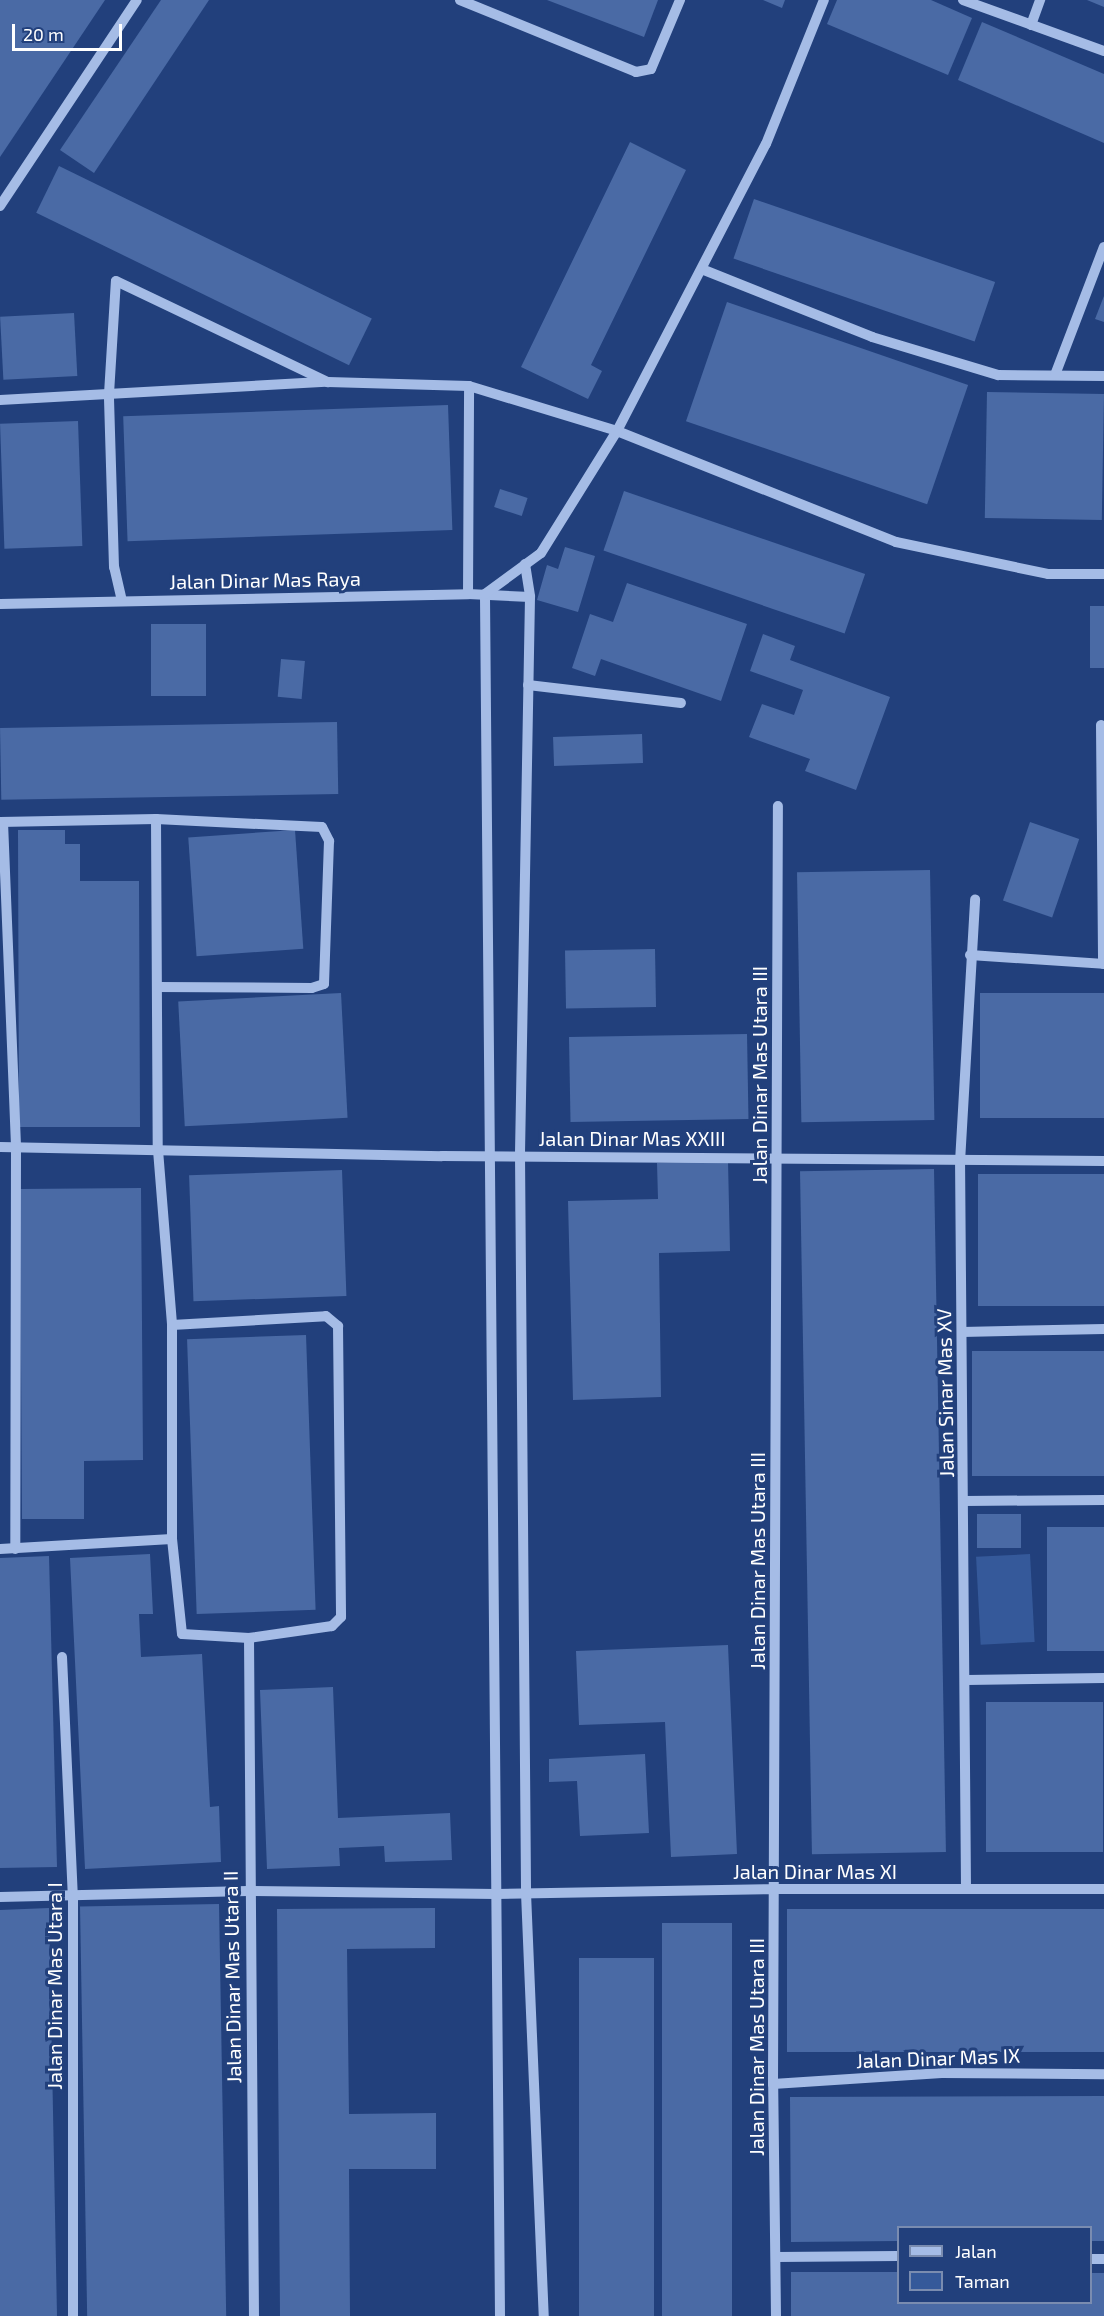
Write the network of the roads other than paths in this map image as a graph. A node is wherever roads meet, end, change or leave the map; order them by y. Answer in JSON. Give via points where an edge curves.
{"nodes":[{"id":1,"x":137,"y":0,"type":"edge"},
{"id":2,"x":460,"y":0,"type":"edge"},
{"id":3,"x":680,"y":0,"type":"edge"},
{"id":4,"x":824,"y":0,"type":"edge"},
{"id":5,"x":963,"y":0,"type":"edge"},
{"id":6,"x":1040,"y":0,"type":"edge"},
{"id":7,"x":1031,"y":25,"type":"junction"},
{"id":8,"x":1104,"y":51,"type":"edge"},
{"id":9,"x":0,"y":206,"type":"edge"},
{"id":10,"x":1104,"y":247,"type":"edge"},
{"id":11,"x":704,"y":270,"type":"junction"},
{"id":12,"x":1055,"y":375,"type":"junction"},
{"id":13,"x":1104,"y":376,"type":"edge"},
{"id":14,"x":328,"y":382,"type":"junction"},
{"id":15,"x":469,"y":386,"type":"junction"},
{"id":16,"x":109,"y":394,"type":"junction"},
{"id":17,"x":0,"y":400,"type":"edge"},
{"id":18,"x":617,"y":431,"type":"junction"},
{"id":19,"x":525,"y":564,"type":"junction"},
{"id":20,"x":1104,"y":574,"type":"edge"},
{"id":21,"x":468,"y":594,"type":"junction"},
{"id":22,"x":485,"y":594,"type":"junction"},
{"id":23,"x":530,"y":597,"type":"junction"},
{"id":24,"x":122,"y":601,"type":"junction"},
{"id":25,"x":0,"y":604,"type":"edge"},
{"id":26,"x":528,"y":684,"type":"junction"},
{"id":27,"x":681,"y":703,"type":"dead end"},
{"id":28,"x":1101,"y":724,"type":"dead end"},
{"id":29,"x":778,"y":806,"type":"dead end"},
{"id":30,"x":156,"y":819,"type":"junction"},
{"id":31,"x":1,"y":822,"type":"edge"},
{"id":32,"x":975,"y":899,"type":"dead end"},
{"id":33,"x":970,"y":954,"type":"junction"},
{"id":34,"x":1104,"y":964,"type":"edge"},
{"id":35,"x":158,"y":987,"type":"junction"},
{"id":36,"x":0,"y":1147,"type":"edge"},
{"id":37,"x":16,"y":1149,"type":"junction"},
{"id":38,"x":158,"y":1150,"type":"junction"},
{"id":39,"x":488,"y":1154,"type":"junction"},
{"id":40,"x":520,"y":1155,"type":"junction"},
{"id":41,"x":776,"y":1157,"type":"junction"},
{"id":42,"x":1104,"y":1161,"type":"edge"},
{"id":43,"x":960,"y":1162,"type":"junction"},
{"id":44,"x":172,"y":1325,"type":"junction"},
{"id":45,"x":1104,"y":1329,"type":"edge"},
{"id":46,"x":962,"y":1332,"type":"junction"},
{"id":47,"x":1104,"y":1500,"type":"edge"},
{"id":48,"x":964,"y":1501,"type":"junction"},
{"id":49,"x":172,"y":1539,"type":"junction"},
{"id":50,"x":0,"y":1549,"type":"edge"},
{"id":51,"x":15,"y":1549,"type":"junction"},
{"id":52,"x":249,"y":1638,"type":"junction"},
{"id":53,"x":62,"y":1657,"type":"dead end"},
{"id":54,"x":1104,"y":1678,"type":"edge"},
{"id":55,"x":967,"y":1680,"type":"junction"},
{"id":56,"x":966,"y":1888,"type":"junction"},
{"id":57,"x":774,"y":1889,"type":"junction"},
{"id":58,"x":1104,"y":1889,"type":"edge"},
{"id":59,"x":248,"y":1891,"type":"junction"},
{"id":60,"x":526,"y":1893,"type":"junction"},
{"id":61,"x":496,"y":1894,"type":"junction"},
{"id":62,"x":73,"y":1896,"type":"junction"},
{"id":63,"x":0,"y":1897,"type":"edge"},
{"id":64,"x":1104,"y":2074,"type":"edge"},
{"id":65,"x":773,"y":2084,"type":"junction"},
{"id":66,"x":897,"y":2256,"type":"edge"},
{"id":67,"x":777,"y":2258,"type":"junction"},
{"id":68,"x":74,"y":2316,"type":"edge"},
{"id":69,"x":254,"y":2316,"type":"edge"},
{"id":70,"x":500,"y":2316,"type":"edge"},
{"id":71,"x":544,"y":2316,"type":"edge"},
{"id":72,"x":776,"y":2316,"type":"edge"}],
"edges":[{"from":1,"to":9,"type":"street"},
{"from":2,"to":3,"type":"street","via":[[636,72],[651,69]]},
{"from":4,"to":11,"type":"street","via":[[766,144]]},
{"from":5,"to":7,"type":"street"},
{"from":6,"to":7,"type":"street"},
{"from":7,"to":8,"type":"street"},
{"from":10,"to":12,"type":"street"},
{"from":11,"to":12,"type":"street","via":[[872,337],[998,375]]},
{"from":11,"to":18,"type":"street"},
{"from":12,"to":13,"type":"street"},
{"from":14,"to":15,"type":"street"},
{"from":14,"to":16,"type":"street"},
{"from":14,"to":16,"type":"street","via":[[116,281]]},
{"from":15,"to":18,"type":"street"},
{"from":15,"to":21,"type":"street"},
{"from":16,"to":17,"type":"street"},
{"from":16,"to":24,"type":"street","via":[[114,567]]},
{"from":18,"to":19,"type":"street","via":[[541,553]]},
{"from":18,"to":20,"type":"street","via":[[896,542],[1048,574]]},
{"from":19,"to":22,"type":"street"},
{"from":19,"to":23,"type":"street"},
{"from":21,"to":22,"type":"street","name":"Jalan Dinar Mas Raya"},
{"from":21,"to":24,"type":"street","name":"Jalan Dinar Mas Raya"},
{"from":22,"to":23,"type":"street","name":"Jalan Dinar Mas Raya"},
{"from":22,"to":39,"type":"street"},
{"from":23,"to":26,"type":"street"},
{"from":24,"to":25,"type":"street","name":"Jalan Dinar Mas Raya"},
{"from":26,"to":27,"type":"street"},
{"from":26,"to":40,"type":"street"},
{"from":28,"to":34,"type":"street"},
{"from":29,"to":41,"type":"street","name":"Jalan Dinar Mas Utara III"},
{"from":30,"to":31,"type":"street"},
{"from":30,"to":35,"type":"street"},
{"from":30,"to":35,"type":"street","via":[[315,825],[322,827],[329,841],[324,984],[312,988]]},
{"from":31,"to":37,"type":"street"},
{"from":32,"to":33,"type":"street","name":"Jalan Sinar Mas XV"},
{"from":33,"to":34,"type":"street"},
{"from":33,"to":43,"type":"street","name":"Jalan Sinar Mas XV"},
{"from":35,"to":38,"type":"street"},
{"from":36,"to":37,"type":"street","name":"Jalan Dinar Mas XXIII"},
{"from":37,"to":38,"type":"street","name":"Jalan Dinar Mas XXIII"},
{"from":37,"to":51,"type":"street"},
{"from":38,"to":39,"type":"street","name":"Jalan Dinar Mas XXIII"},
{"from":38,"to":44,"type":"street"},
{"from":39,"to":40,"type":"street","name":"Jalan Dinar Mas XXIII"},
{"from":39,"to":61,"type":"street"},
{"from":40,"to":41,"type":"street","name":"Jalan Dinar Mas XXIII"},
{"from":40,"to":60,"type":"street"},
{"from":41,"to":43,"type":"street","name":"Jalan Dinar Mas XXIII"},
{"from":41,"to":57,"type":"street","name":"Jalan Dinar Mas Utara III"},
{"from":42,"to":43,"type":"street","name":"Jalan Dinar Mas XXIII"},
{"from":43,"to":46,"type":"street","name":"Jalan Sinar Mas XV"},
{"from":44,"to":49,"type":"street"},
{"from":44,"to":52,"type":"street","via":[[326,1316],[338,1326],[341,1617],[332,1626]]},
{"from":45,"to":46,"type":"street"},
{"from":46,"to":48,"type":"street","name":"Jalan Sinar Mas XV"},
{"from":47,"to":48,"type":"street"},
{"from":48,"to":55,"type":"street","name":"Jalan Sinar Mas XV"},
{"from":49,"to":51,"type":"street"},
{"from":49,"to":52,"type":"street","via":[[182,1634]]},
{"from":50,"to":51,"type":"street"},
{"from":52,"to":59,"type":"street","name":"Jalan Dinar Mas Utara II"},
{"from":53,"to":62,"type":"street","name":"Jalan Dinar Mas Utara I"},
{"from":54,"to":55,"type":"street"},
{"from":55,"to":56,"type":"street","name":"Jalan Sinar Mas XV"},
{"from":56,"to":57,"type":"street","name":"Jalan Dinar Mas XI"},
{"from":56,"to":58,"type":"street","name":"Jalan Dinar Mas XI"},
{"from":57,"to":60,"type":"street","name":"Jalan Dinar Mas XI"},
{"from":57,"to":65,"type":"street","name":"Jalan Dinar Mas Utara III"},
{"from":59,"to":61,"type":"street","name":"Jalan Dinar Mas XI"},
{"from":59,"to":62,"type":"street","name":"Jalan Dinar Mas XI"},
{"from":59,"to":69,"type":"street","name":"Jalan Dinar Mas Utara II"},
{"from":60,"to":61,"type":"street","name":"Jalan Dinar Mas XI"},
{"from":60,"to":71,"type":"street"},
{"from":61,"to":70,"type":"street"},
{"from":62,"to":63,"type":"street","name":"Jalan Dinar Mas XI"},
{"from":62,"to":68,"type":"street","name":"Jalan Dinar Mas Utara I"},
{"from":64,"to":65,"type":"street","name":"Jalan Dinar Mas IX","via":[[942,2073]]},
{"from":65,"to":67,"type":"street","name":"Jalan Dinar Mas Utara III"},
{"from":66,"to":67,"type":"street"},
{"from":67,"to":72,"type":"street","name":"Jalan Dinar Mas Utara III"}]}
